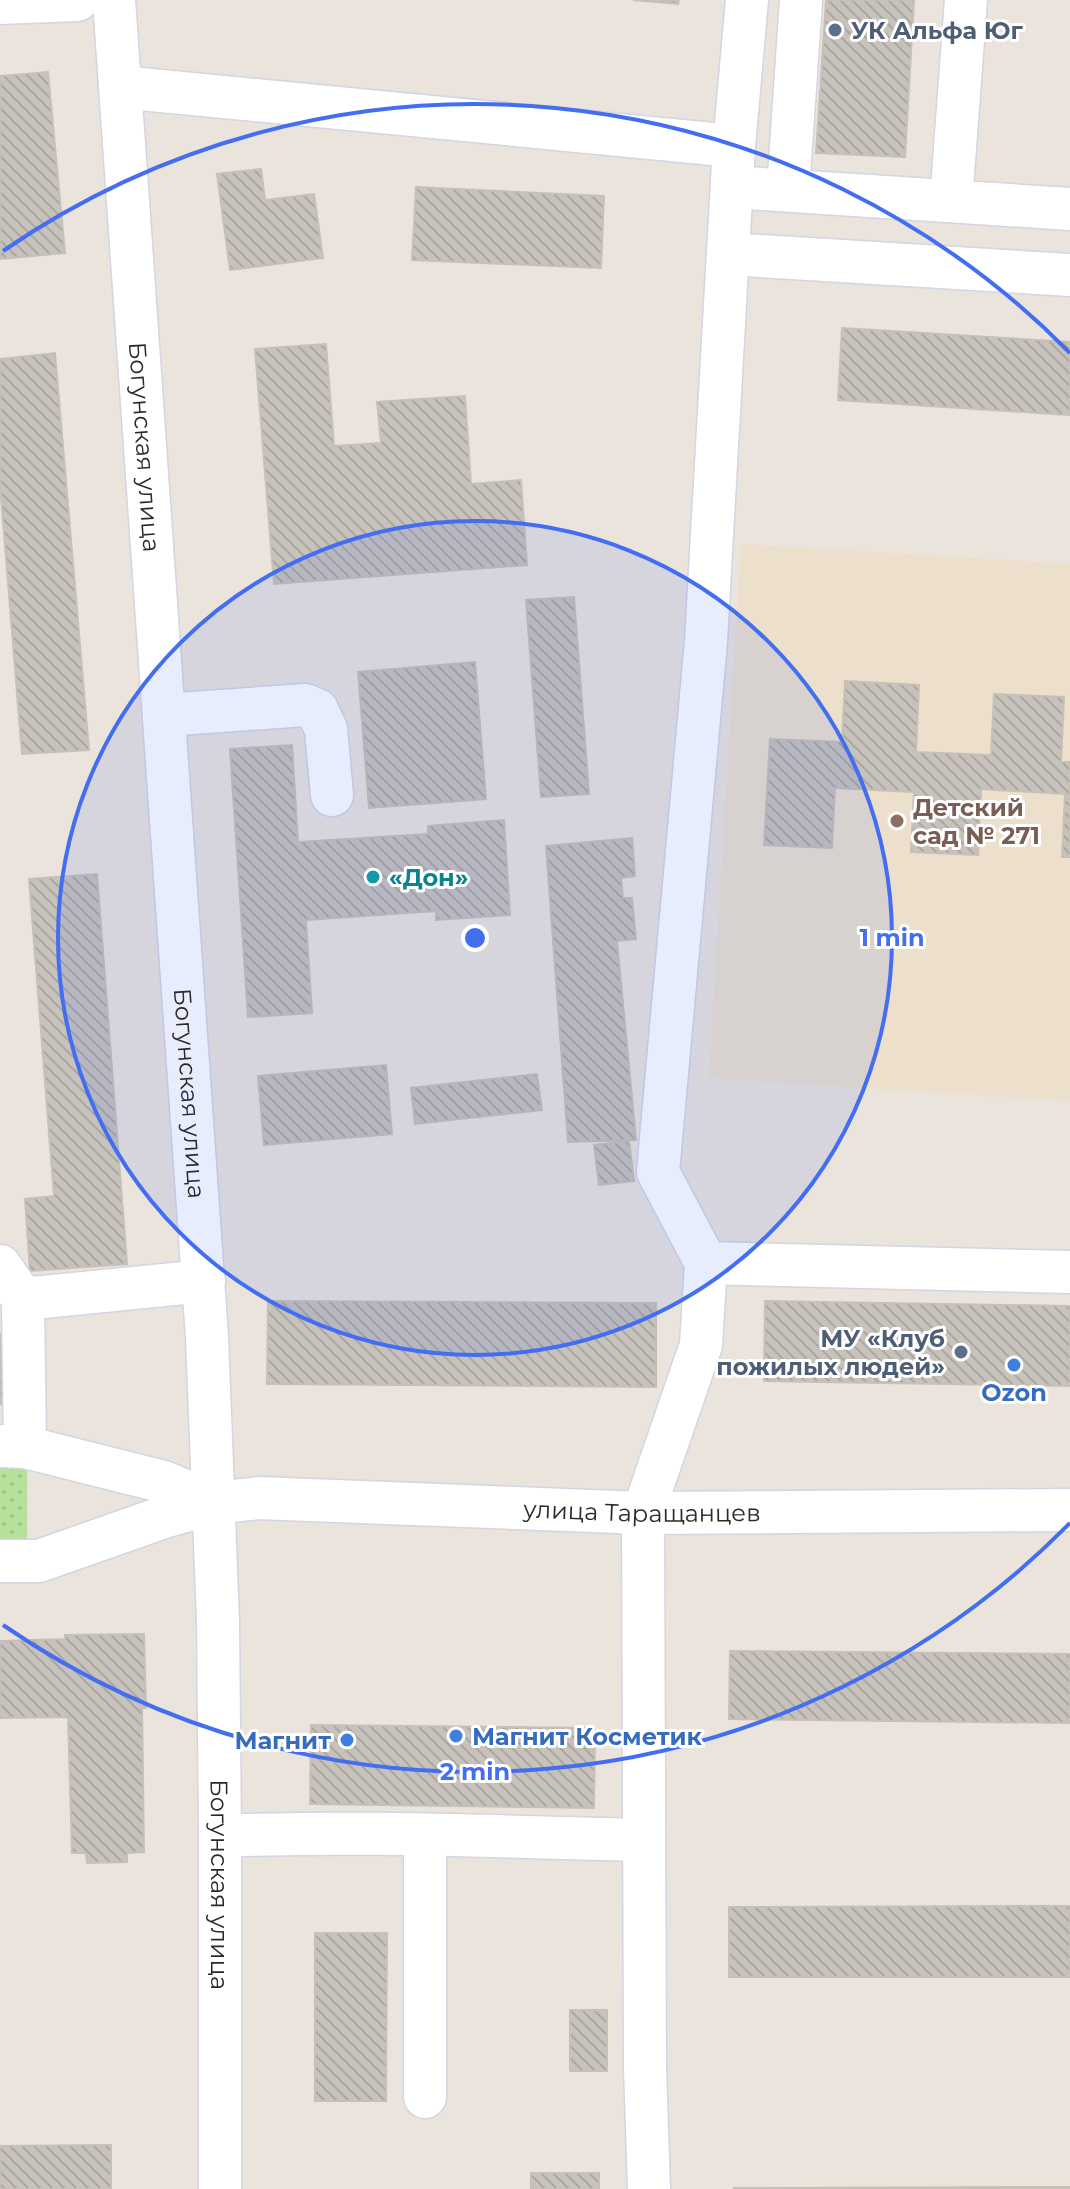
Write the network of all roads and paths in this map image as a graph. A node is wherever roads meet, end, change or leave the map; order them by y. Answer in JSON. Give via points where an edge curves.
{"nodes":[{"id":1,"x":77,"y":0,"type":"edge"},
{"id":2,"x":114,"y":0,"type":"edge"},
{"id":3,"x":747,"y":0,"type":"edge"},
{"id":4,"x":801,"y":0,"type":"edge"},
{"id":5,"x":966,"y":0,"type":"edge"},
{"id":6,"x":0,"y":3,"type":"edge"},
{"id":7,"x":120,"y":87,"type":"junction"},
{"id":8,"x":734,"y":146,"type":"junction"},
{"id":9,"x":732,"y":187,"type":"junction"},
{"id":10,"x":788,"y":190,"type":"junction"},
{"id":11,"x":951,"y":201,"type":"junction"},
{"id":12,"x":1070,"y":209,"type":"edge"},
{"id":13,"x":728,"y":254,"type":"junction"},
{"id":14,"x":1070,"y":275,"type":"edge"},
{"id":15,"x":164,"y":715,"type":"junction"},
{"id":16,"x":332,"y":795,"type":"dead end"},
{"id":17,"x":706,"y":1263,"type":"junction"},
{"id":18,"x":1070,"y":1272,"type":"edge"},
{"id":19,"x":204,"y":1281,"type":"junction"},
{"id":20,"x":12,"y":1282,"type":"edge"},
{"id":21,"x":12,"y":1446,"type":"edge"},
{"id":22,"x":214,"y":1503,"type":"junction"},
{"id":23,"x":1070,"y":1510,"type":"edge"},
{"id":24,"x":643,"y":1513,"type":"junction"},
{"id":25,"x":0,"y":1561,"type":"edge"},
{"id":26,"x":425,"y":1835,"type":"junction"},
{"id":27,"x":220,"y":1836,"type":"junction"},
{"id":28,"x":644,"y":1840,"type":"junction"},
{"id":29,"x":425,"y":2097,"type":"dead end"},
{"id":30,"x":220,"y":2189,"type":"edge"},
{"id":31,"x":649,"y":2189,"type":"edge"}],
"edges":[{"from":1,"to":6,"type":"street"},
{"from":2,"to":7,"type":"street","name":"Богунская улица"},
{"from":3,"to":8,"type":"street"},
{"from":4,"to":10,"type":"street"},
{"from":5,"to":11,"type":"street"},
{"from":7,"to":8,"type":"street"},
{"from":7,"to":15,"type":"street","name":"Богунская улица"},
{"from":8,"to":9,"type":"street"},
{"from":9,"to":10,"type":"street"},
{"from":9,"to":13,"type":"street"},
{"from":10,"to":11,"type":"street"},
{"from":11,"to":12,"type":"street"},
{"from":13,"to":14,"type":"street"},
{"from":13,"to":17,"type":"street","via":[[706,641],[658,1172]]},
{"from":15,"to":16,"type":"street","via":[[305,705],[317,710],[326,729]]},
{"from":15,"to":19,"type":"street","name":"Богунская улица"},
{"from":17,"to":18,"type":"street"},
{"from":17,"to":24,"type":"street","via":[[701,1345]]},
{"from":19,"to":20,"type":"street"},
{"from":19,"to":22,"type":"street","name":"Богунская улица"},
{"from":20,"to":21,"type":"street"},
{"from":21,"to":22,"type":"street","name":"улица Таращанцев","via":[[164,1482]]},
{"from":22,"to":24,"type":"street","name":"улица Таращанцев","via":[[259,1498]]},
{"from":22,"to":25,"type":"street","name":"улица Таращанцев","via":[[39,1561]]},
{"from":22,"to":27,"type":"street","name":"Богунская улица"},
{"from":23,"to":24,"type":"street","name":"улица Таращанцев"},
{"from":24,"to":28,"type":"street"},
{"from":26,"to":27,"type":"street"},
{"from":26,"to":28,"type":"street"},
{"from":26,"to":29,"type":"street"},
{"from":27,"to":30,"type":"street","name":"Богунская улица"},
{"from":28,"to":31,"type":"street"}]}
